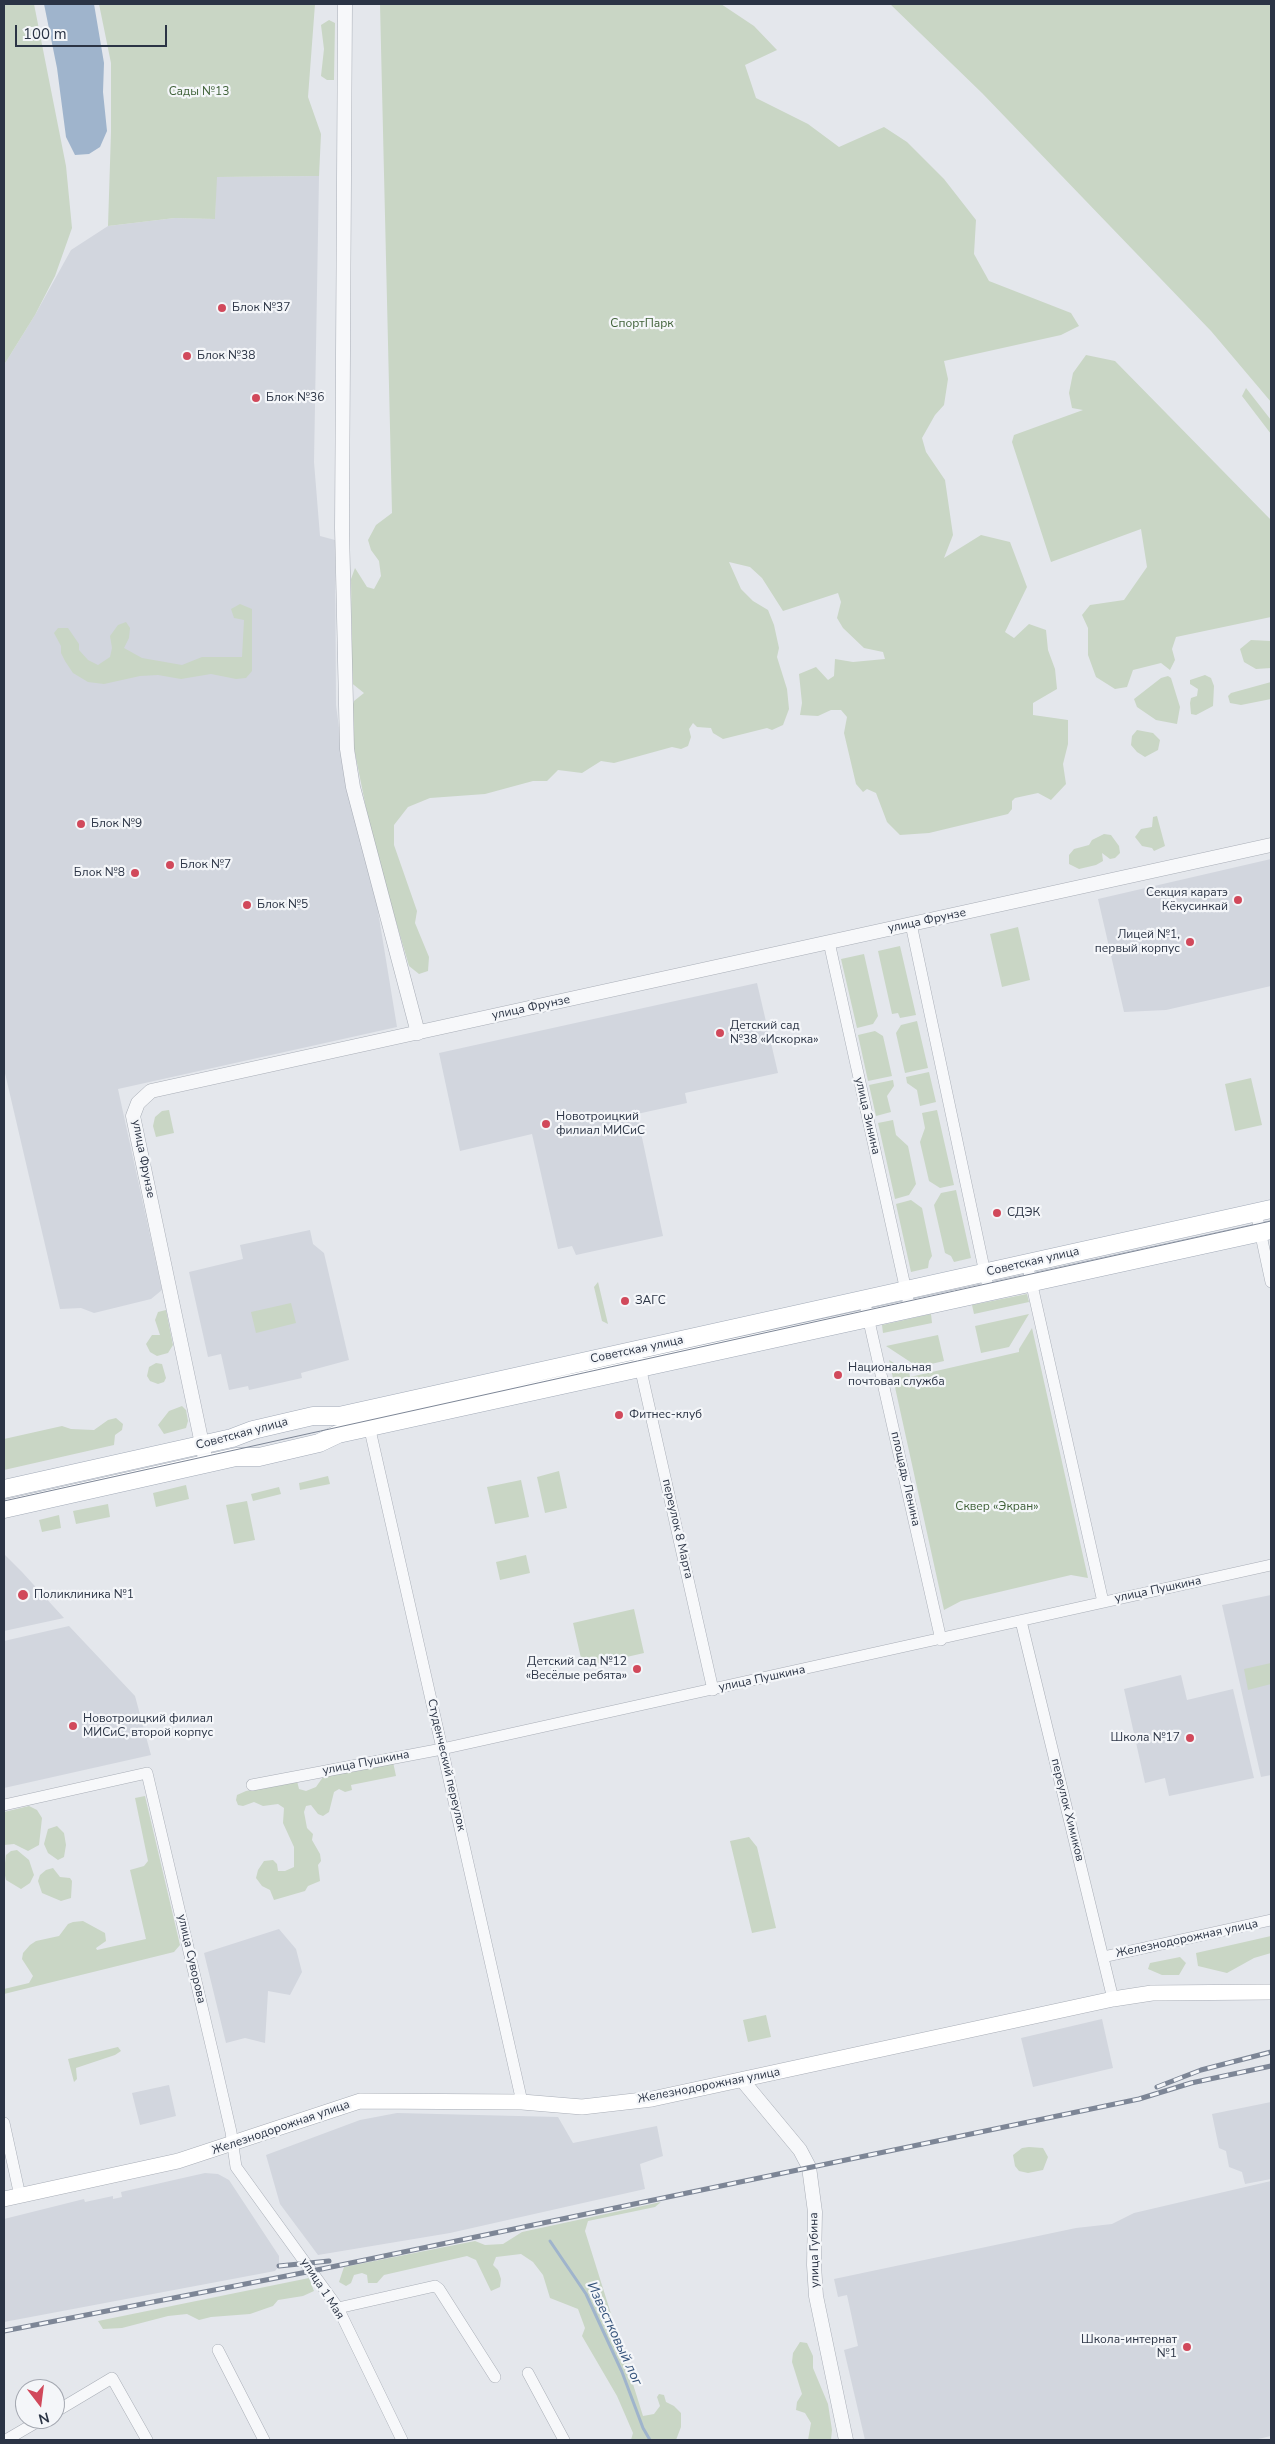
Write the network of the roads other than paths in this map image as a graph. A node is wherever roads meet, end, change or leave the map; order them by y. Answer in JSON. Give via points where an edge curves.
{"nodes":[{"id":1,"x":345,"y":4,"type":"edge"},
{"id":2,"x":1271,"y":845,"type":"edge"},
{"id":3,"x":911,"y":924,"type":"junction"},
{"id":4,"x":829,"y":942,"type":"junction"},
{"id":5,"x":418,"y":1033,"type":"junction"},
{"id":6,"x":1264,"y":1211,"type":"edge"},
{"id":7,"x":1266,"y":1232,"type":"edge"},
{"id":8,"x":1027,"y":1263,"type":"junction"},
{"id":9,"x":985,"y":1272,"type":"junction"},
{"id":10,"x":1271,"y":1282,"type":"edge"},
{"id":11,"x":1031,"y":1283,"type":"junction"},
{"id":12,"x":906,"y":1290,"type":"junction"},
{"id":13,"x":989,"y":1292,"type":"junction"},
{"id":14,"x":864,"y":1299,"type":"junction"},
{"id":15,"x":910,"y":1309,"type":"junction"},
{"id":16,"x":868,"y":1318,"type":"junction"},
{"id":17,"x":636,"y":1350,"type":"junction"},
{"id":18,"x":640,"y":1368,"type":"junction"},
{"id":19,"x":366,"y":1410,"type":"junction"},
{"id":20,"x":370,"y":1427,"type":"junction"},
{"id":21,"x":202,"y":1445,"type":"junction"},
{"id":22,"x":206,"y":1463,"type":"junction"},
{"id":23,"x":4,"y":1489,"type":"edge"},
{"id":24,"x":4,"y":1509,"type":"edge"},
{"id":25,"x":1271,"y":1565,"type":"edge"},
{"id":26,"x":1103,"y":1602,"type":"junction"},
{"id":27,"x":1022,"y":1621,"type":"junction"},
{"id":28,"x":941,"y":1640,"type":"junction"},
{"id":29,"x":713,"y":1690,"type":"junction"},
{"id":30,"x":442,"y":1749,"type":"junction"},
{"id":31,"x":252,"y":1785,"type":"dead end"},
{"id":32,"x":4,"y":1804,"type":"edge"},
{"id":33,"x":1271,"y":1920,"type":"edge"},
{"id":34,"x":1103,"y":1957,"type":"junction"},
{"id":35,"x":1271,"y":1992,"type":"edge"},
{"id":36,"x":1113,"y":1998,"type":"junction"},
{"id":37,"x":742,"y":2080,"type":"junction"},
{"id":38,"x":522,"y":2102,"type":"junction"},
{"id":39,"x":4,"y":2124,"type":"edge"},
{"id":40,"x":233,"y":2145,"type":"junction"},
{"id":41,"x":20,"y":2196,"type":"junction"},
{"id":42,"x":4,"y":2199,"type":"edge"},
{"id":43,"x":338,"y":2308,"type":"junction"},
{"id":44,"x":218,"y":2350,"type":"dead end"},
{"id":45,"x":528,"y":2373,"type":"dead end"},
{"id":46,"x":495,"y":2377,"type":"dead end"},
{"id":47,"x":65,"y":2406,"type":"edge"},
{"id":48,"x":25,"y":2429,"type":"edge"},
{"id":49,"x":6,"y":2440,"type":"edge"},
{"id":50,"x":147,"y":2440,"type":"edge"},
{"id":51,"x":264,"y":2440,"type":"edge"},
{"id":52,"x":402,"y":2440,"type":"edge"},
{"id":53,"x":564,"y":2440,"type":"edge"},
{"id":54,"x":846,"y":2440,"type":"edge"}],
"edges":[{"from":1,"to":5,"type":"street","via":[[342,528],[346,749],[353,788]]},
{"from":2,"to":3,"type":"street","name":"улица Фрунзе"},
{"from":3,"to":4,"type":"street","name":"улица Фрунзе"},
{"from":3,"to":9,"type":"street"},
{"from":4,"to":5,"type":"street","name":"улица Фрунзе"},
{"from":4,"to":12,"type":"street","name":"улица Зинина"},
{"from":5,"to":21,"type":"street","name":"улица Фрунзе","via":[[151,1091],[138,1103],[133,1116]]},
{"from":6,"to":7,"type":"street"},
{"from":6,"to":8,"type":"main road","name":"Советская улица"},
{"from":7,"to":10,"type":"street"},
{"from":7,"to":11,"type":"main road","name":"Советская улица"},
{"from":8,"to":9,"type":"main road","name":"Советская улица"},
{"from":8,"to":11,"type":"street"},
{"from":9,"to":12,"type":"main road","name":"Советская улица"},
{"from":9,"to":13,"type":"street"},
{"from":11,"to":13,"type":"main road","name":"Советская улица"},
{"from":11,"to":26,"type":"street"},
{"from":12,"to":14,"type":"main road","name":"Советская улица"},
{"from":12,"to":15,"type":"street","name":"улица Зинина"},
{"from":13,"to":15,"type":"main road","name":"Советская улица"},
{"from":14,"to":16,"type":"street","name":"площадь Ленина"},
{"from":14,"to":17,"type":"main road","name":"Советская улица"},
{"from":15,"to":16,"type":"main road","name":"Советская улица"},
{"from":16,"to":18,"type":"main road","name":"Советская улица"},
{"from":16,"to":28,"type":"street","name":"площадь Ленина"},
{"from":17,"to":18,"type":"street","name":"переулок 8 Марта"},
{"from":17,"to":19,"type":"main road","name":"Советская улица"},
{"from":18,"to":20,"type":"main road","name":"Советская улица"},
{"from":18,"to":29,"type":"street","name":"переулок 8 Марта"},
{"from":19,"to":20,"type":"street","name":"Студенческий переулок"},
{"from":19,"to":21,"type":"main road","name":"Советская улица","via":[[313,1416]]},
{"from":20,"to":22,"type":"main road","name":"Советская улица","via":[[260,1456],[236,1456]]},
{"from":20,"to":30,"type":"street","name":"Студенческий переулок"},
{"from":21,"to":22,"type":"street","name":"улица Фрунзе"},
{"from":21,"to":23,"type":"main road","name":"Советская улица"},
{"from":22,"to":24,"type":"main road","name":"Советская улица"},
{"from":25,"to":26,"type":"street","name":"улица Пушкина"},
{"from":26,"to":27,"type":"street","name":"улица Пушкина"},
{"from":27,"to":28,"type":"street","name":"улица Пушкина"},
{"from":27,"to":34,"type":"street","name":"переулок Химиков"},
{"from":28,"to":29,"type":"street","name":"улица Пушкина"},
{"from":29,"to":30,"type":"street","name":"улица Пушкина"},
{"from":30,"to":31,"type":"street","name":"улица Пушкина"},
{"from":30,"to":38,"type":"street","name":"Студенческий переулок"},
{"from":32,"to":40,"type":"street","name":"улица Суворова","via":[[147,1773]]},
{"from":33,"to":34,"type":"street","name":"Железнодорожная улица"},
{"from":34,"to":36,"type":"street","name":"переулок Химиков"},
{"from":35,"to":36,"type":"main road","name":"Железнодорожная улица","via":[[1152,1993]]},
{"from":36,"to":37,"type":"main road","name":"Железнодорожная улица"},
{"from":37,"to":38,"type":"main road","name":"Железнодорожная улица","via":[[652,2099],[582,2106]]},
{"from":37,"to":54,"type":"street","name":"улица Губина","via":[[800,2150],[808,2167],[815,2212],[816,2296]]},
{"from":38,"to":40,"type":"main road","name":"Железнодорожная улица","via":[[360,2101]]},
{"from":39,"to":41,"type":"street"},
{"from":40,"to":41,"type":"main road","name":"Железнодорожная улица","via":[[178,2161]]},
{"from":40,"to":43,"type":"street","name":"улица 1 Мая","via":[[236,2167]]},
{"from":41,"to":42,"type":"main road","name":"Железнодорожная улица"},
{"from":43,"to":46,"type":"street","via":[[435,2286]]},
{"from":43,"to":52,"type":"street","name":"улица 1 Мая"},
{"from":44,"to":51,"type":"street"},
{"from":45,"to":53,"type":"street"},
{"from":47,"to":50,"type":"street","via":[[112,2378]]},
{"from":48,"to":49,"type":"street"}]}
